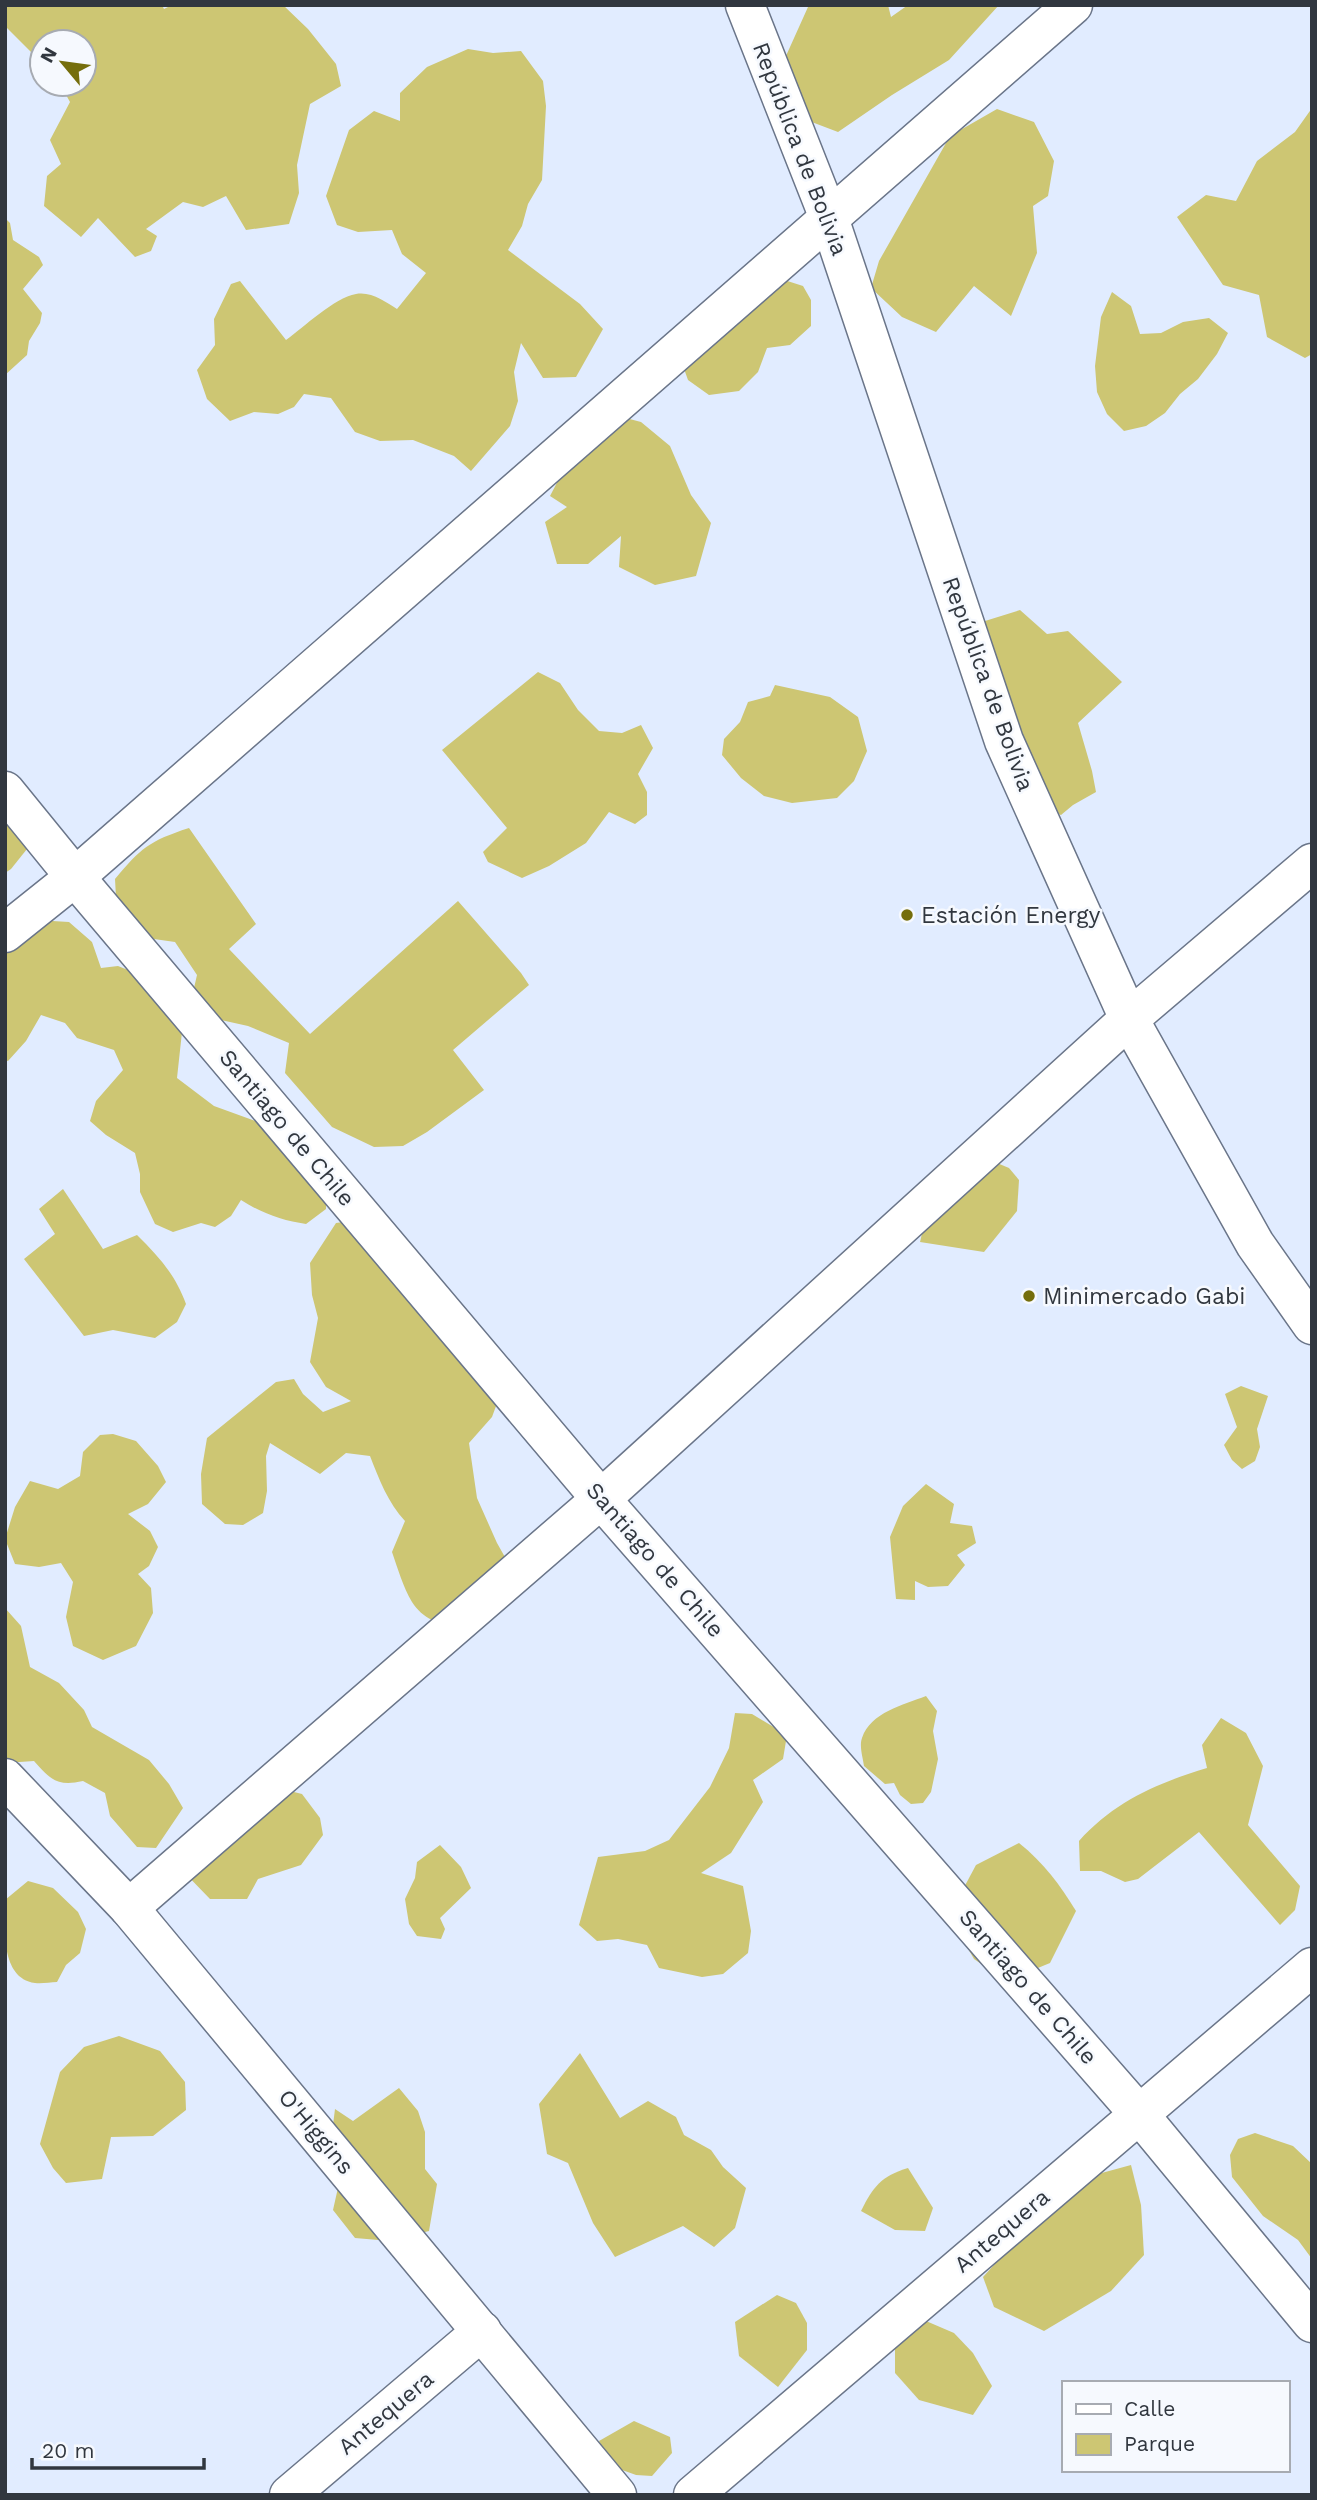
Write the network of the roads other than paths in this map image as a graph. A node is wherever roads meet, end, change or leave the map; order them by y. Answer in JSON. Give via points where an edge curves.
{"nodes":[{"id":1,"x":745,"y":5,"type":"edge"},
{"id":2,"x":1073,"y":5,"type":"edge"},
{"id":3,"x":829,"y":218,"type":"junction"},
{"id":4,"x":5,"y":791,"type":"edge"},
{"id":5,"x":1312,"y":863,"type":"edge"},
{"id":6,"x":75,"y":877,"type":"junction"},
{"id":7,"x":5,"y":933,"type":"edge"},
{"id":8,"x":1129,"y":1019,"type":"junction"},
{"id":9,"x":1312,"y":1325,"type":"edge"},
{"id":10,"x":601,"y":1499,"type":"junction"},
{"id":11,"x":5,"y":1778,"type":"edge"},
{"id":12,"x":129,"y":1909,"type":"junction"},
{"id":13,"x":1312,"y":1967,"type":"edge"},
{"id":14,"x":1139,"y":2114,"type":"junction"},
{"id":15,"x":1312,"y":2323,"type":"edge"},
{"id":16,"x":482,"y":2331,"type":"junction"},
{"id":17,"x":289,"y":2495,"type":"edge"},
{"id":18,"x":617,"y":2495,"type":"edge"},
{"id":19,"x":693,"y":2495,"type":"edge"}],
"edges":[{"from":1,"to":3,"type":"street","name":"República de Bolivia"},
{"from":2,"to":3,"type":"street"},
{"from":3,"to":6,"type":"street"},
{"from":3,"to":8,"type":"street","name":"República de Bolivia","via":[[1004,741]]},
{"from":4,"to":6,"type":"street","name":"Santiago de Chile"},
{"from":5,"to":8,"type":"street"},
{"from":6,"to":7,"type":"street"},
{"from":6,"to":10,"type":"street","name":"Santiago de Chile"},
{"from":8,"to":9,"type":"street","name":"República de Bolivia","via":[[1255,1244]]},
{"from":8,"to":10,"type":"street"},
{"from":10,"to":12,"type":"street"},
{"from":10,"to":14,"type":"street","name":"Santiago de Chile"},
{"from":11,"to":12,"type":"street","name":"O'Higgins"},
{"from":12,"to":16,"type":"street","name":"O'Higgins"},
{"from":13,"to":14,"type":"street","name":"Antequera"},
{"from":14,"to":15,"type":"street","name":"Santiago de Chile"},
{"from":14,"to":19,"type":"street","name":"Antequera"},
{"from":16,"to":17,"type":"street","name":"Antequera"},
{"from":16,"to":18,"type":"street","name":"O'Higgins"}]}
